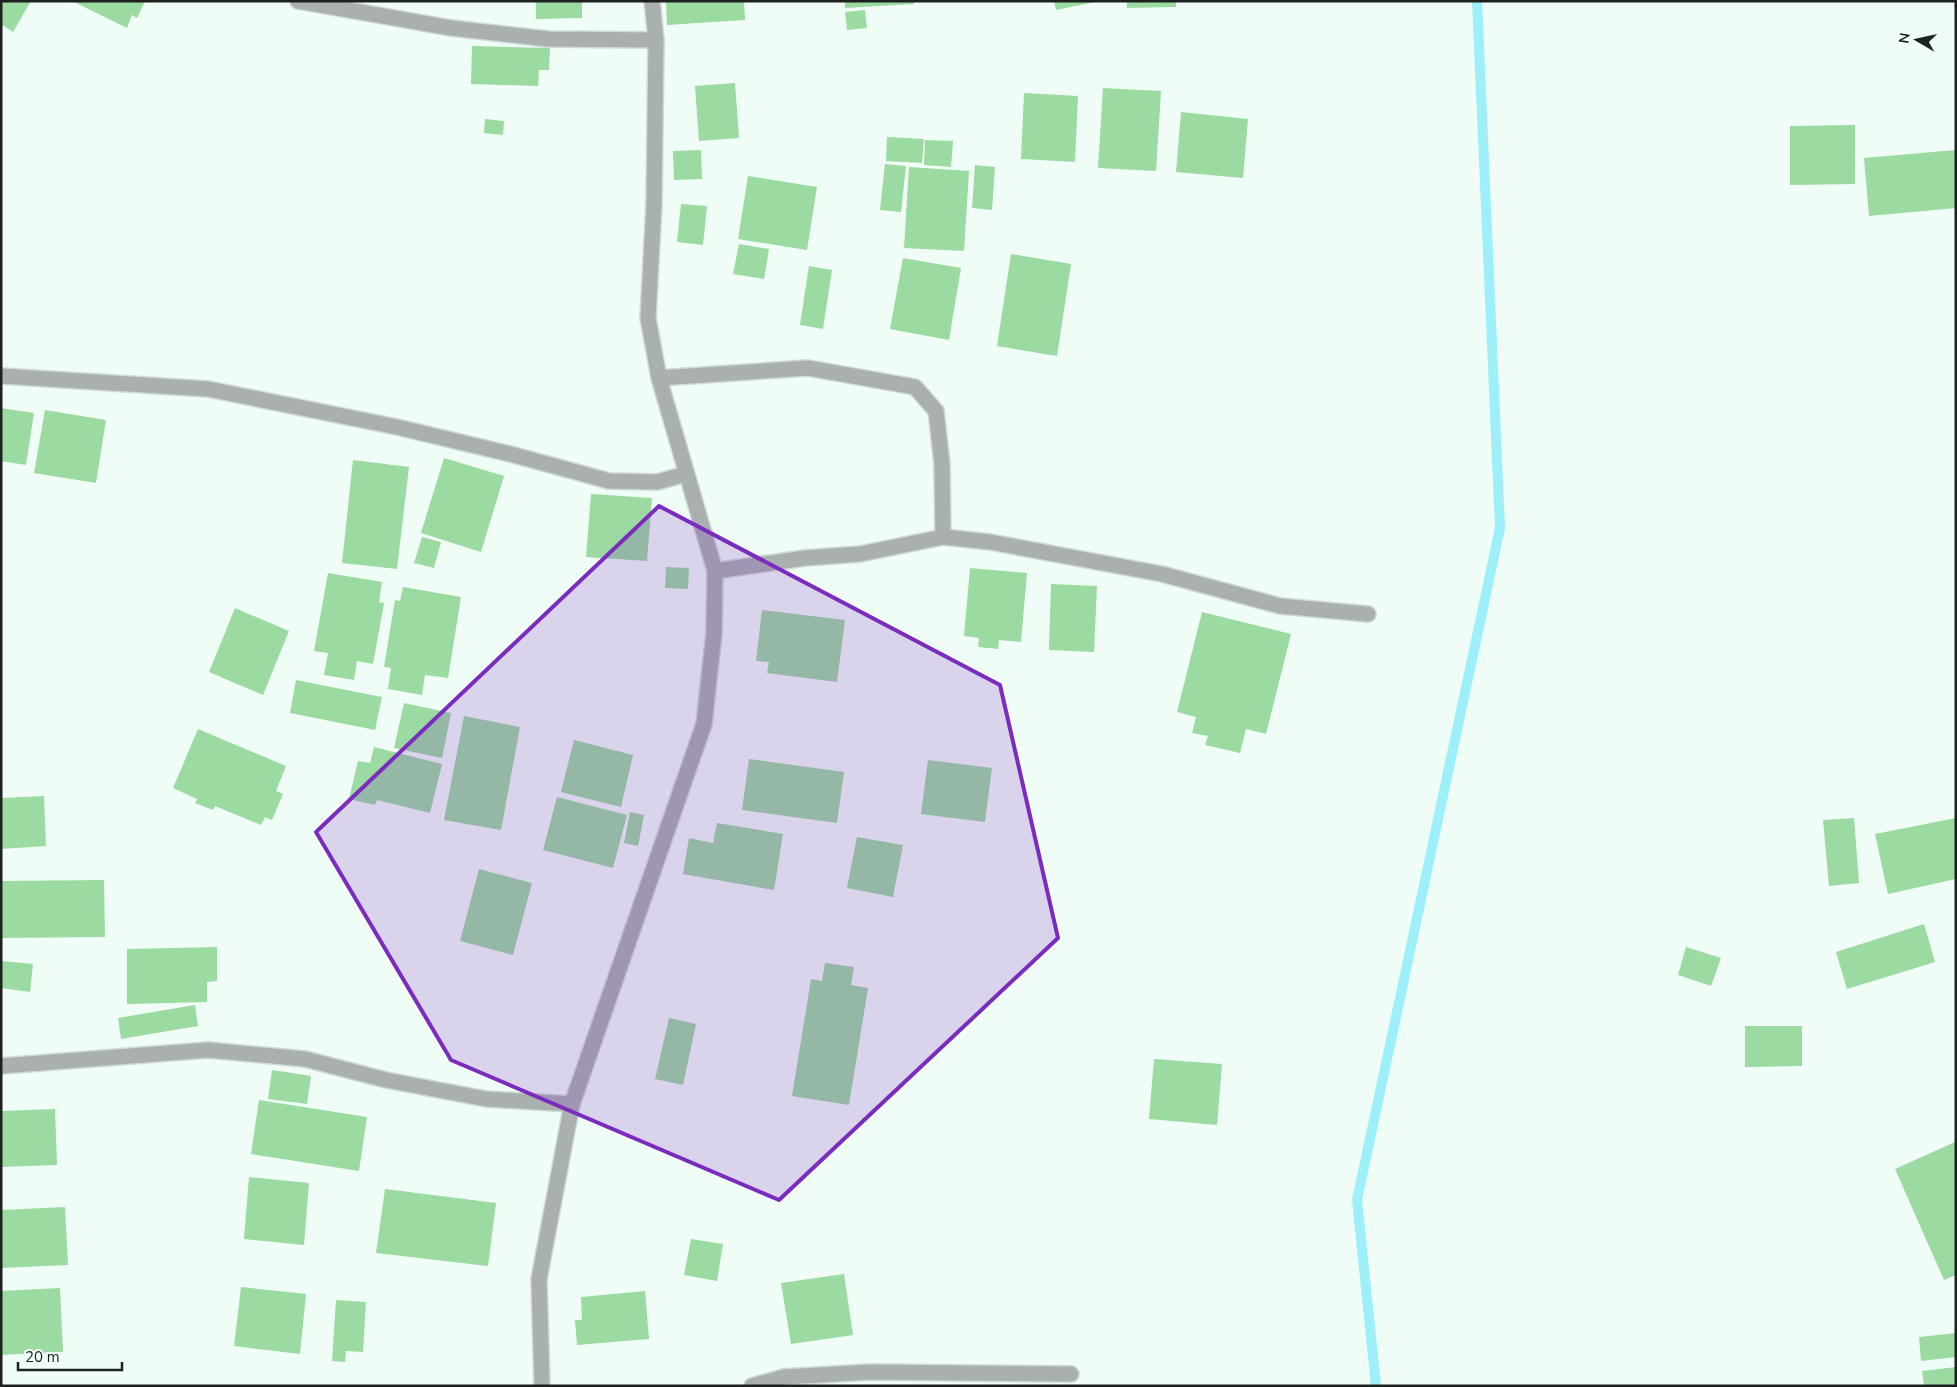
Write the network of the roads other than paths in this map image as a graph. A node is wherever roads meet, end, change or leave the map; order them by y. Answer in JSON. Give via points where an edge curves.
{"nodes":[{"id":1,"x":298,"y":1,"type":"edge"},
{"id":2,"x":652,"y":1,"type":"edge"},
{"id":3,"x":656,"y":40,"type":"junction"},
{"id":4,"x":1,"y":376,"type":"edge"},
{"id":5,"x":659,"y":378,"type":"junction"},
{"id":6,"x":686,"y":474,"type":"junction"},
{"id":7,"x":944,"y":537,"type":"junction"},
{"id":8,"x":715,"y":571,"type":"junction"},
{"id":9,"x":1368,"y":614,"type":"dead end"},
{"id":10,"x":1,"y":1066,"type":"edge"},
{"id":11,"x":572,"y":1104,"type":"junction"},
{"id":12,"x":1071,"y":1374,"type":"dead end"},
{"id":13,"x":542,"y":1386,"type":"edge"},
{"id":14,"x":752,"y":1386,"type":"edge"}],
"edges":[{"from":1,"to":3,"type":"street","via":[[451,28],[519,36]]},
{"from":2,"to":3,"type":"street"},
{"from":3,"to":5,"type":"street","via":[[654,204],[648,318]]},
{"from":4,"to":6,"type":"street","via":[[208,389],[397,427],[609,481],[657,482]]},
{"from":5,"to":6,"type":"street"},
{"from":5,"to":7,"type":"street","via":[[808,368],[915,387],[936,411],[942,464]]},
{"from":6,"to":8,"type":"street"},
{"from":7,"to":8,"type":"street","via":[[860,554]]},
{"from":7,"to":9,"type":"street","via":[[990,542],[1162,574],[1280,606]]},
{"from":8,"to":11,"type":"street","via":[[714,633],[704,724]]},
{"from":10,"to":11,"type":"street","via":[[208,1050],[305,1059],[386,1080],[486,1099]]},
{"from":11,"to":13,"type":"street","via":[[540,1279]]},
{"from":12,"to":14,"type":"street","via":[[870,1372],[784,1377]]}]}
